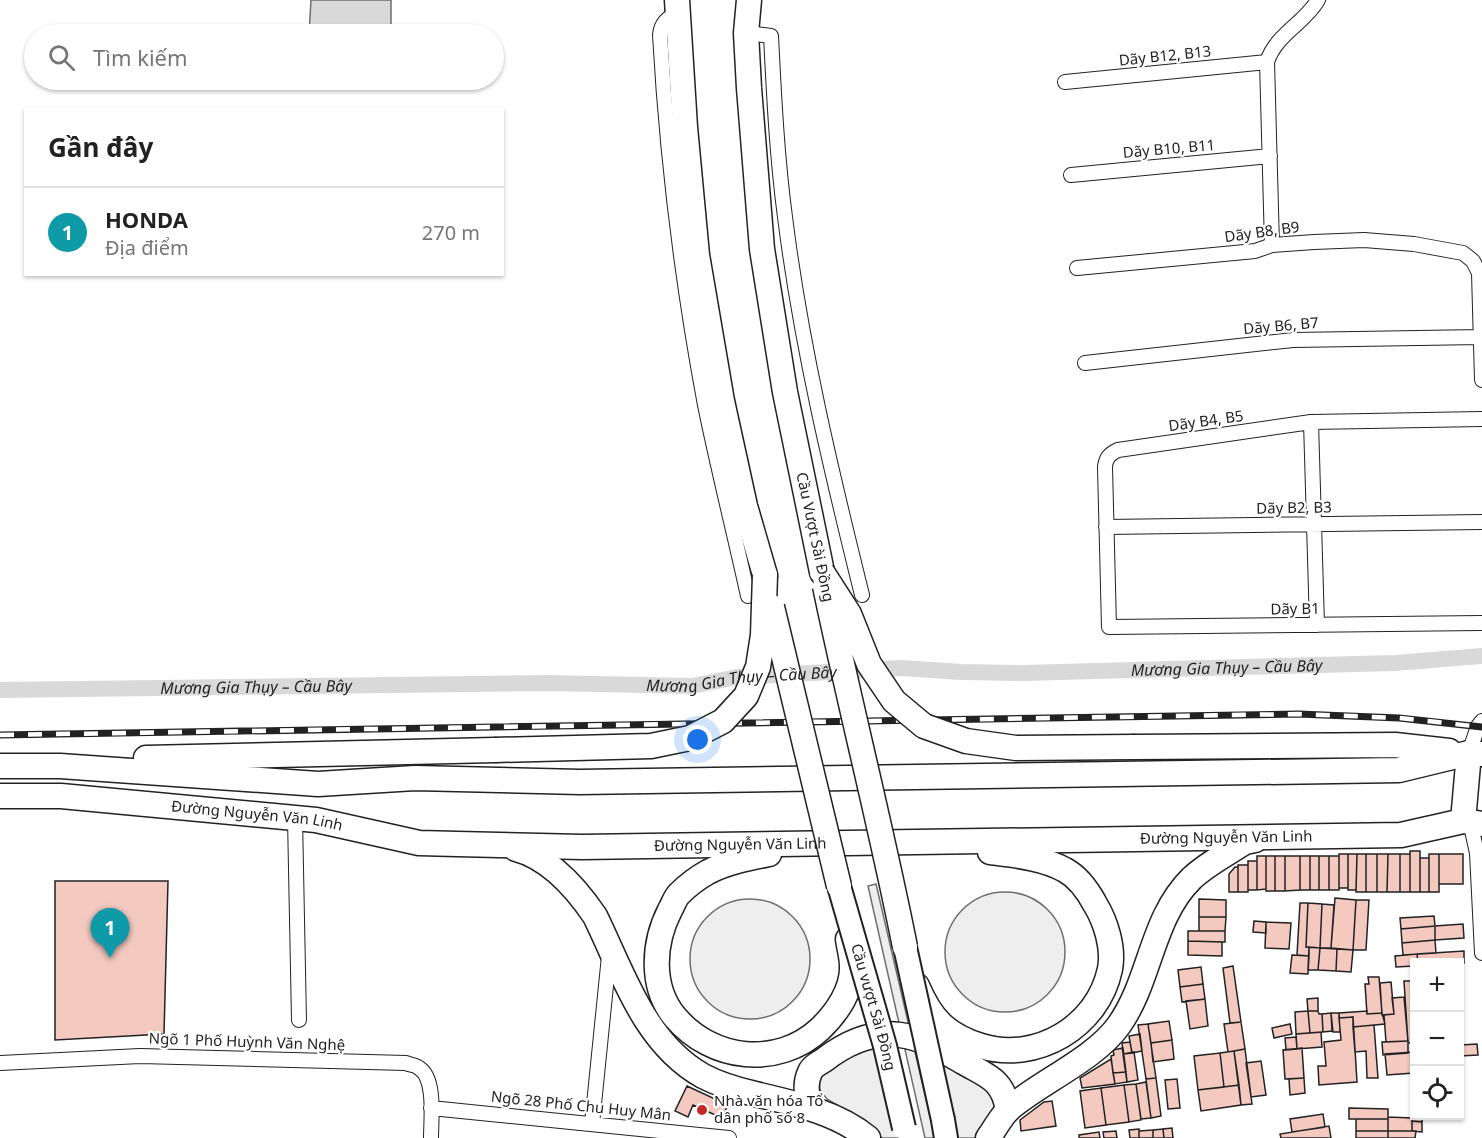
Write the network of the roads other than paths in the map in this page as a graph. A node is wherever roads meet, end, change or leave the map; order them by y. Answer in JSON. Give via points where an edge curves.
{"nodes":[{"id":1,"x":749,"y":0,"type":"edge"},
{"id":2,"x":1318,"y":0,"type":"edge"},
{"id":3,"x":677,"y":6,"type":"edge"},
{"id":4,"x":746,"y":33,"type":"junction"},
{"id":5,"x":1267,"y":62,"type":"junction"},
{"id":6,"x":1065,"y":82,"type":"dead end"},
{"id":7,"x":1270,"y":156,"type":"junction"},
{"id":8,"x":1071,"y":175,"type":"dead end"},
{"id":9,"x":1272,"y":245,"type":"junction"},
{"id":10,"x":1077,"y":268,"type":"dead end"},
{"id":11,"x":1481,"y":332,"type":"edge"},
{"id":12,"x":1085,"y":363,"type":"dead end"},
{"id":13,"x":1482,"y":380,"type":"edge"},
{"id":14,"x":1482,"y":419,"type":"edge"},
{"id":15,"x":1311,"y":422,"type":"junction"},
{"id":16,"x":1482,"y":522,"type":"edge"},
{"id":17,"x":1314,"y":524,"type":"junction"},
{"id":18,"x":1106,"y":526,"type":"junction"},
{"id":19,"x":822,"y":572,"type":"junction"},
{"id":20,"x":765,"y":575,"type":"junction"},
{"id":21,"x":862,"y":595,"type":"dead end"},
{"id":22,"x":748,"y":596,"type":"dead end"},
{"id":23,"x":1482,"y":623,"type":"edge"},
{"id":24,"x":1317,"y":625,"type":"junction"},
{"id":25,"x":1109,"y":627,"type":"joint"},
{"id":26,"x":1482,"y":721,"type":"edge"},
{"id":27,"x":1476,"y":753,"type":"edge"},
{"id":28,"x":0,"y":766,"type":"edge"},
{"id":29,"x":60,"y":766,"type":"junction"},
{"id":30,"x":0,"y":796,"type":"edge"},
{"id":31,"x":295,"y":818,"type":"junction"},
{"id":32,"x":1472,"y":823,"type":"edge"},
{"id":33,"x":1269,"y":837,"type":"junction"},
{"id":34,"x":893,"y":841,"type":"junction"},
{"id":35,"x":819,"y":843,"type":"junction"},
{"id":36,"x":457,"y":844,"type":"junction"},
{"id":37,"x":839,"y":886,"type":"junction"},
{"id":38,"x":905,"y":946,"type":"junction"},
{"id":39,"x":610,"y":947,"type":"junction"},
{"id":40,"x":1482,"y":952,"type":"edge"},
{"id":41,"x":299,"y":1020,"type":"dead end"},
{"id":42,"x":0,"y":1063,"type":"edge"},
{"id":43,"x":430,"y":1108,"type":"junction"},
{"id":44,"x":811,"y":1108,"type":"junction"},
{"id":45,"x":1008,"y":1110,"type":"junction"},
{"id":46,"x":592,"y":1124,"type":"junction"},
{"id":47,"x":945,"y":1129,"type":"edge"},
{"id":48,"x":905,"y":1133,"type":"edge"},
{"id":49,"x":431,"y":1138,"type":"edge"},
{"id":50,"x":719,"y":1138,"type":"edge"},
{"id":51,"x":868,"y":1138,"type":"edge"},
{"id":52,"x":988,"y":1138,"type":"edge"}],
"edges":[{"from":1,"to":4,"type":"highway","name":"Cầu Vượt Sài Đồng"},
{"from":2,"to":5,"type":"street","via":[[1312,11],[1286,32]]},
{"from":3,"to":20,"type":"highway","via":[[697,255],[722,401]]},
{"from":3,"to":22,"type":"street","via":[[665,20],[660,35],[672,195],[706,406]]},
{"from":4,"to":19,"type":"highway","name":"Cầu Vượt Sài Đồng","via":[[762,249],[785,392]]},
{"from":4,"to":21,"type":"street","via":[[771,36],[777,147],[799,310]]},
{"from":5,"to":6,"type":"street","name":"Dãy B12, B13"},
{"from":5,"to":7,"type":"street"},
{"from":7,"to":8,"type":"street","name":"Dãy B10, B11"},
{"from":7,"to":9,"type":"street"},
{"from":9,"to":10,"type":"street","name":"Dãy B8, B9","via":[[1255,251]]},
{"from":9,"to":11,"type":"street","name":"Dãy B8, B9","via":[[1364,240],[1463,253],[1479,273]]},
{"from":11,"to":12,"type":"street","name":"Dãy B6, B7","via":[[1293,340]]},
{"from":11,"to":13,"type":"street"},
{"from":14,"to":15,"type":"street","name":"Dãy B4, B5"},
{"from":15,"to":17,"type":"street"},
{"from":15,"to":18,"type":"street","name":"Dãy B4, B5","via":[[1111,453],[1105,467]]},
{"from":16,"to":17,"type":"street","name":"Dãy B2, B3"},
{"from":17,"to":18,"type":"street","name":"Dãy B2, B3"},
{"from":17,"to":24,"type":"street"},
{"from":18,"to":25,"type":"street","name":"Dãy B4, B5"},
{"from":19,"to":27,"type":"highway","bridge":true,"via":[[849,614],[869,664],[894,701],[924,726],[966,741],[1016,747],[1395,746]]},
{"from":19,"to":38,"type":"highway","name":"Cầu Vượt Sài Đồng","bridge":true},
{"from":20,"to":29,"type":"highway","bridge":true,"via":[[758,667],[746,696],[723,721],[690,738],[651,746],[112,758]]},
{"from":20,"to":37,"type":"highway","bridge":true},
{"from":23,"to":24,"type":"street","name":"Dãy B1"},
{"from":24,"to":25,"type":"street","name":"Dãy B1"},
{"from":26,"to":27,"type":"street","via":[[1478,726]]},
{"from":27,"to":29,"type":"highway","via":[[1399,770],[580,782],[415,778],[318,784]]},
{"from":27,"to":32,"type":"highway"},
{"from":28,"to":29,"type":"highway"},
{"from":30,"to":31,"type":"highway","name":"Đường Nguyễn Văn Linh","via":[[61,796]]},
{"from":31,"to":36,"type":"highway","name":"Đường Nguyễn Văn Linh","via":[[419,843]]},
{"from":31,"to":41,"type":"street"},
{"from":32,"to":33,"type":"highway","name":"Đường Nguyễn Văn Linh","via":[[1401,835]]},
{"from":32,"to":40,"type":"street"},
{"from":33,"to":34,"type":"highway","name":"Đường Nguyễn Văn Linh"},
{"from":33,"to":45,"type":"highway","via":[[1245,842],[1192,878],[1172,904],[1136,997],[1118,1027],[1090,1053]]},
{"from":34,"to":35,"type":"highway","name":"Đường Nguyễn Văn Linh"},
{"from":34,"to":38,"type":"highway","name":"Cầu Vượt Sài Đồng","bridge":true,"via":[[1008,854],[1066,870],[1087,890],[1102,915],[1110,942],[1110,968],[1090,1013],[1069,1032],[1043,1045],[1014,1050],[988,1048],[965,1041],[929,1013]]},
{"from":35,"to":36,"type":"highway","name":"Đường Nguyễn Văn Linh","via":[[582,847]]},
{"from":35,"to":37,"type":"highway","bridge":true,"via":[[708,872],[679,894],[662,926],[656,957],[661,990],[674,1016],[696,1037],[723,1050],[757,1056],[789,1050],[812,1036],[832,1017],[846,995],[853,967]]},
{"from":36,"to":39,"type":"highway","via":[[519,849],[547,864],[585,903]]},
{"from":37,"to":48,"type":"main road","name":"Cầu vượt Sài Đồng","bridge":true,"via":[[885,1046]]},
{"from":38,"to":47,"type":"main road","bridge":true},
{"from":39,"to":44,"type":"highway","via":[[645,1020],[674,1055],[704,1076]]},
{"from":39,"to":46,"type":"street"},
{"from":42,"to":43,"type":"street","name":"Ngõ 1 Phố Huỳnh Văn Nghệ","via":[[140,1056],[405,1063],[424,1072]]},
{"from":43,"to":46,"type":"street","name":"Ngõ 28 Phố Chu Huy Mân"},
{"from":43,"to":49,"type":"street","name":"Ngõ 1 Phố Huỳnh Văn Nghệ"},
{"from":44,"to":45,"type":"highway","via":[[806,1090],[810,1070],[833,1053],[875,1034],[902,1035],[928,1042],[985,1073],[1006,1095]]},
{"from":44,"to":51,"type":"highway"},
{"from":45,"to":52,"type":"highway"},
{"from":46,"to":50,"type":"street","name":"Ngõ 28 Phố Chu Huy Mân"}]}
